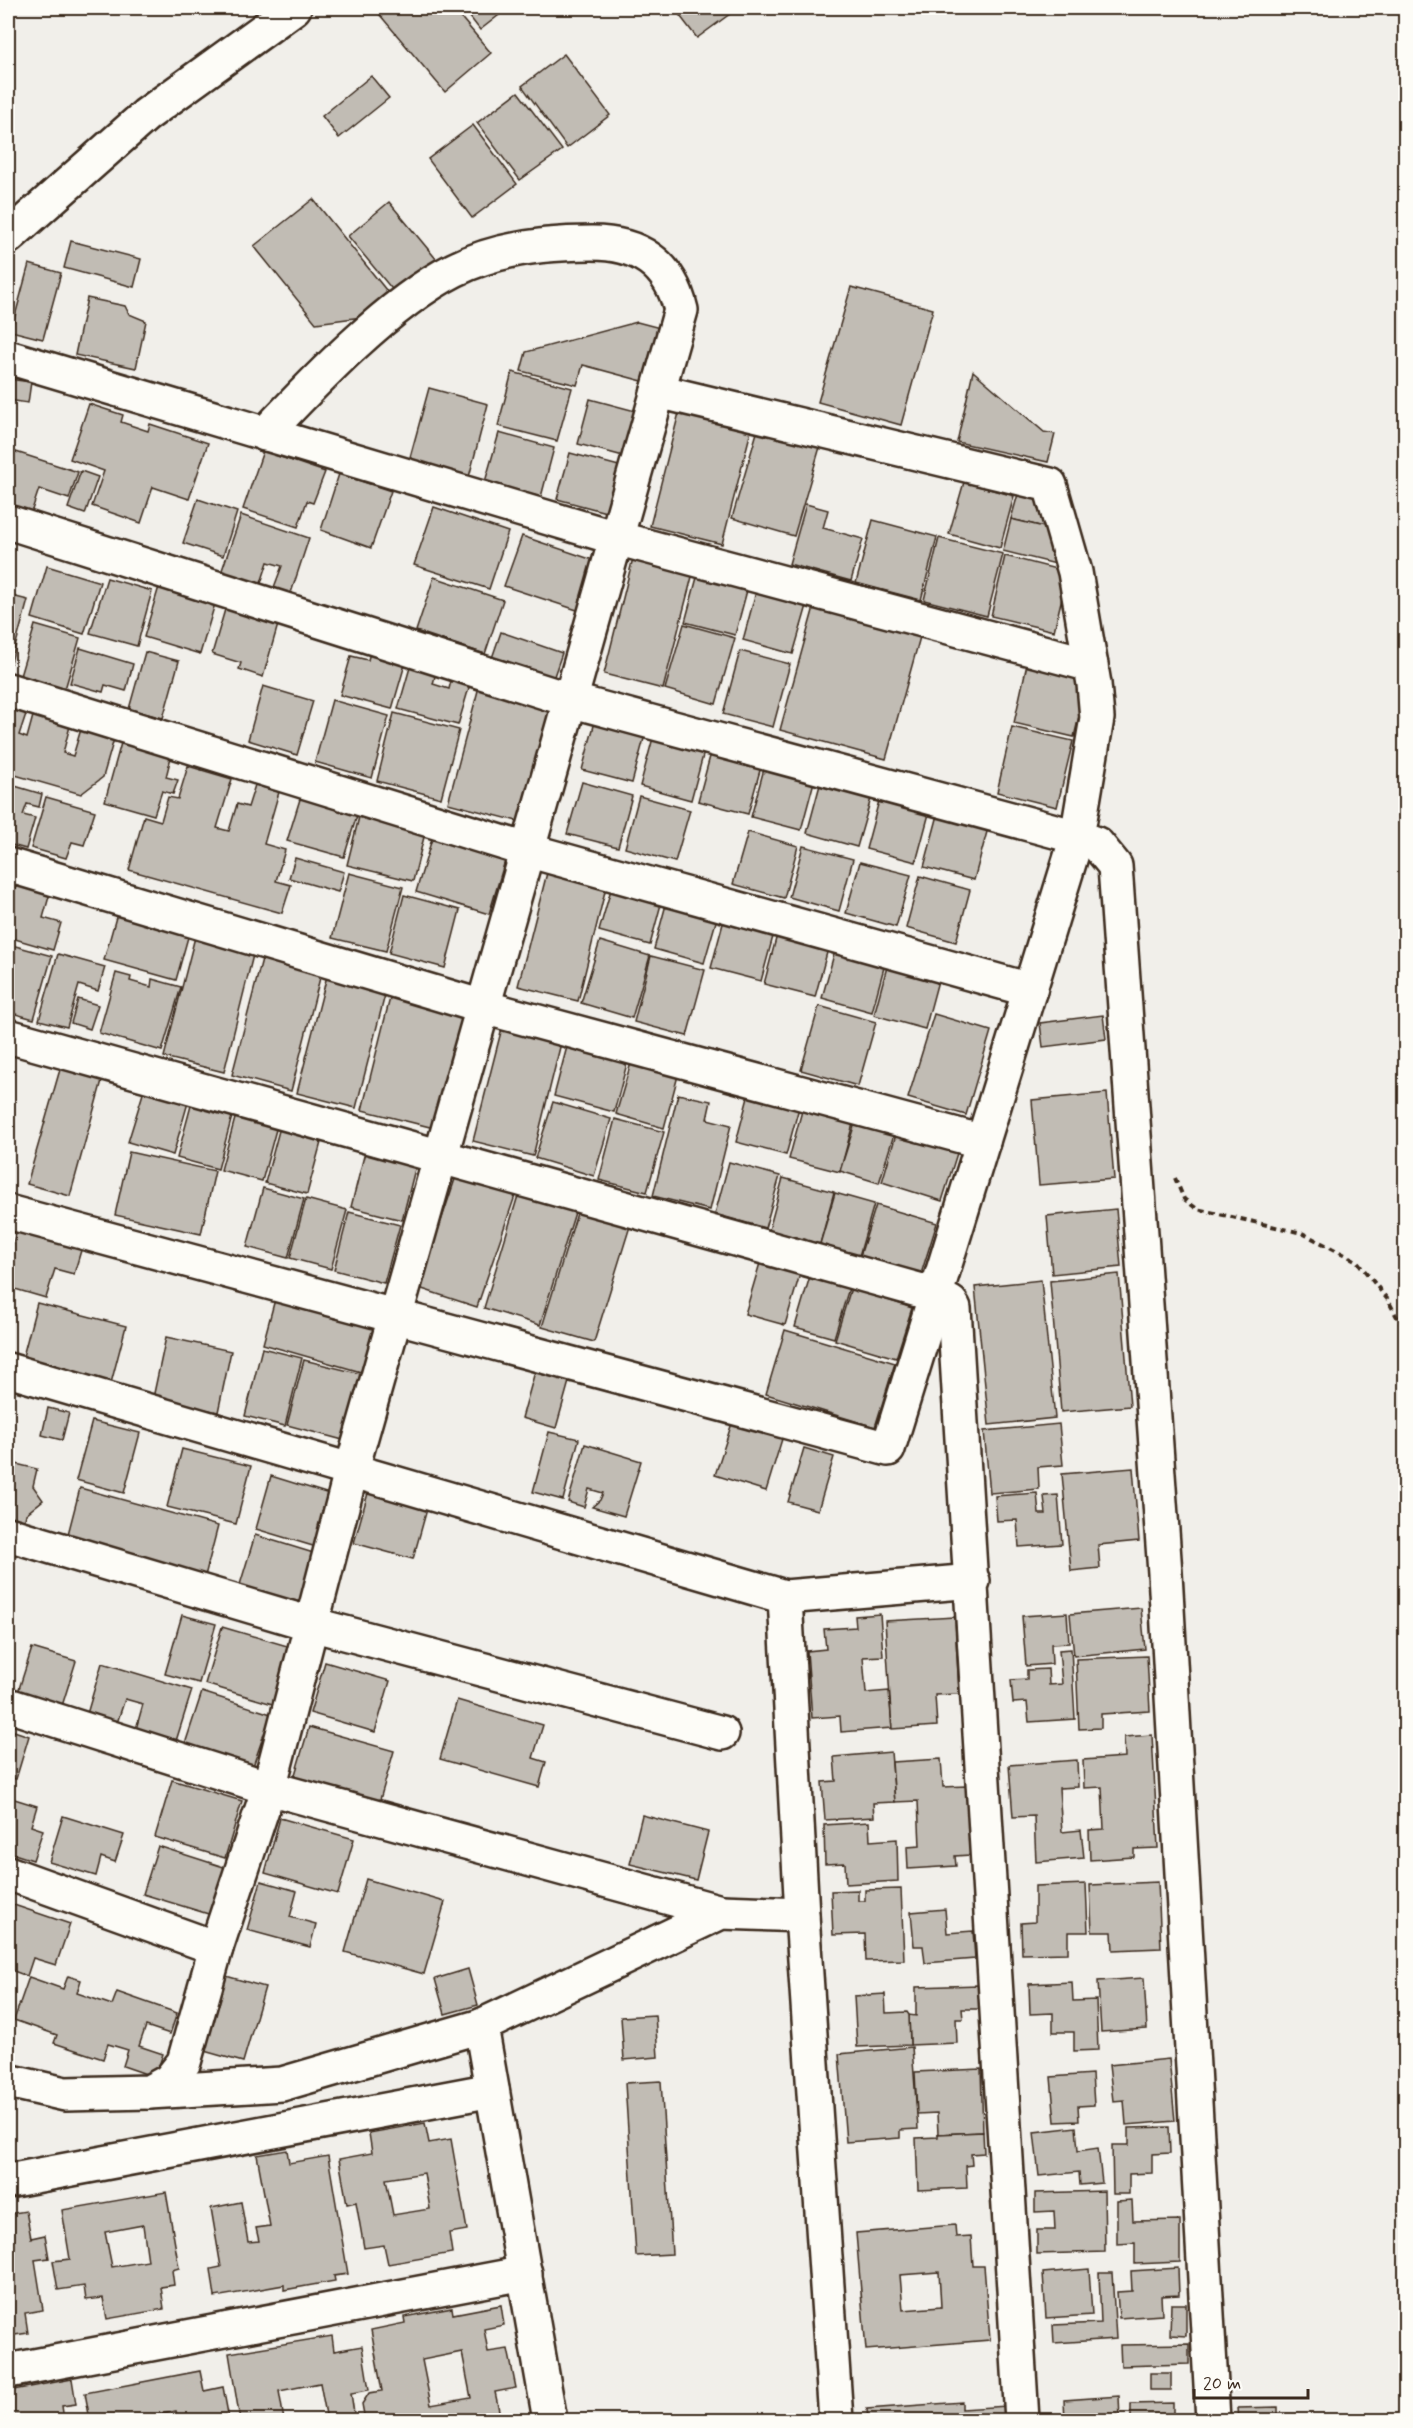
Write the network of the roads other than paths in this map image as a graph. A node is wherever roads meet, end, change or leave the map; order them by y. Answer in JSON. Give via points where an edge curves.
{"nodes":[{"id":1,"x":294,"y":8,"type":"edge"},
{"id":2,"x":8,"y":237,"type":"edge"},
{"id":3,"x":8,"y":357,"type":"edge"},
{"id":4,"x":658,"y":391,"type":"junction"},
{"id":5,"x":265,"y":434,"type":"junction"},
{"id":6,"x":8,"y":522,"type":"edge"},
{"id":7,"x":616,"y":538,"type":"junction"},
{"id":8,"x":1091,"y":665,"type":"junction"},
{"id":9,"x":8,"y":690,"type":"edge"},
{"id":10,"x":570,"y":700,"type":"junction"},
{"id":11,"x":1077,"y":837,"type":"junction"},
{"id":12,"x":527,"y":850,"type":"junction"},
{"id":13,"x":8,"y":865,"type":"edge"},
{"id":14,"x":1030,"y":990,"type":"junction"},
{"id":15,"x":483,"y":1007,"type":"junction"},
{"id":16,"x":8,"y":1036,"type":"edge"},
{"id":17,"x":983,"y":1142,"type":"junction"},
{"id":18,"x":440,"y":1158,"type":"junction"},
{"id":19,"x":8,"y":1212,"type":"edge"},
{"id":20,"x":936,"y":1295,"type":"junction"},
{"id":21,"x":395,"y":1317,"type":"junction"},
{"id":22,"x":8,"y":1370,"type":"edge"},
{"id":23,"x":351,"y":1472,"type":"junction"},
{"id":24,"x":8,"y":1534,"type":"edge"},
{"id":25,"x":973,"y":1581,"type":"junction"},
{"id":26,"x":785,"y":1596,"type":"junction"},
{"id":27,"x":311,"y":1624,"type":"junction"},
{"id":28,"x":8,"y":1705,"type":"edge"},
{"id":29,"x":722,"y":1733,"type":"dead end"},
{"id":30,"x":269,"y":1788,"type":"junction"},
{"id":31,"x":8,"y":1873,"type":"edge"},
{"id":32,"x":721,"y":1912,"type":"junction"},
{"id":33,"x":802,"y":1915,"type":"junction"},
{"id":34,"x":216,"y":1948,"type":"junction"},
{"id":35,"x":481,"y":2026,"type":"junction"},
{"id":36,"x":8,"y":2080,"type":"edge"},
{"id":37,"x":492,"y":2090,"type":"junction"},
{"id":38,"x":149,"y":2092,"type":"junction"},
{"id":39,"x":8,"y":2181,"type":"edge"},
{"id":40,"x":525,"y":2273,"type":"junction"},
{"id":41,"x":8,"y":2371,"type":"edge"},
{"id":42,"x":550,"y":2421,"type":"edge"},
{"id":43,"x":836,"y":2421,"type":"edge"},
{"id":44,"x":1022,"y":2421,"type":"edge"},
{"id":45,"x":1213,"y":2421,"type":"edge"}],
"edges":[{"from":1,"to":2,"type":"street","via":[[146,116]]},
{"from":3,"to":5,"type":"street"},
{"from":4,"to":5,"type":"street","via":[[681,310],[676,291],[644,253],[611,243],[562,243],[510,251],[455,269],[410,298],[344,355]]},
{"from":4,"to":7,"type":"street"},
{"from":4,"to":8,"type":"street","via":[[1050,484],[1075,572]]},
{"from":5,"to":7,"type":"street"},
{"from":6,"to":10,"type":"street"},
{"from":7,"to":8,"type":"street"},
{"from":7,"to":10,"type":"street"},
{"from":8,"to":11,"type":"street","via":[[1097,718]]},
{"from":9,"to":12,"type":"street"},
{"from":10,"to":11,"type":"street"},
{"from":10,"to":12,"type":"street"},
{"from":11,"to":14,"type":"street"},
{"from":11,"to":45,"type":"street","via":[[1097,844],[1115,866],[1118,878],[1165,1585]]},
{"from":12,"to":14,"type":"street"},
{"from":12,"to":15,"type":"street"},
{"from":13,"to":15,"type":"street"},
{"from":14,"to":17,"type":"street"},
{"from":15,"to":17,"type":"street"},
{"from":15,"to":18,"type":"street"},
{"from":16,"to":18,"type":"street"},
{"from":17,"to":20,"type":"street"},
{"from":18,"to":20,"type":"street"},
{"from":18,"to":21,"type":"street"},
{"from":19,"to":21,"type":"street"},
{"from":20,"to":21,"type":"street","via":[[888,1449]]},
{"from":20,"to":25,"type":"street","via":[[954,1308]]},
{"from":21,"to":23,"type":"street"},
{"from":22,"to":23,"type":"street"},
{"from":23,"to":26,"type":"street"},
{"from":23,"to":27,"type":"street"},
{"from":24,"to":27,"type":"street"},
{"from":25,"to":26,"type":"street"},
{"from":25,"to":44,"type":"street"},
{"from":26,"to":33,"type":"street"},
{"from":27,"to":29,"type":"street"},
{"from":27,"to":30,"type":"street"},
{"from":28,"to":30,"type":"street"},
{"from":30,"to":32,"type":"street"},
{"from":30,"to":34,"type":"street"},
{"from":31,"to":34,"type":"street"},
{"from":32,"to":33,"type":"street"},
{"from":32,"to":35,"type":"street"},
{"from":33,"to":43,"type":"street"},
{"from":34,"to":38,"type":"street","via":[[184,2062],[168,2081]]},
{"from":35,"to":37,"type":"street"},
{"from":35,"to":38,"type":"street","via":[[282,2084]]},
{"from":36,"to":38,"type":"street","via":[[65,2094]]},
{"from":37,"to":39,"type":"street"},
{"from":37,"to":40,"type":"street"},
{"from":40,"to":41,"type":"street"},
{"from":40,"to":42,"type":"street"}]}
